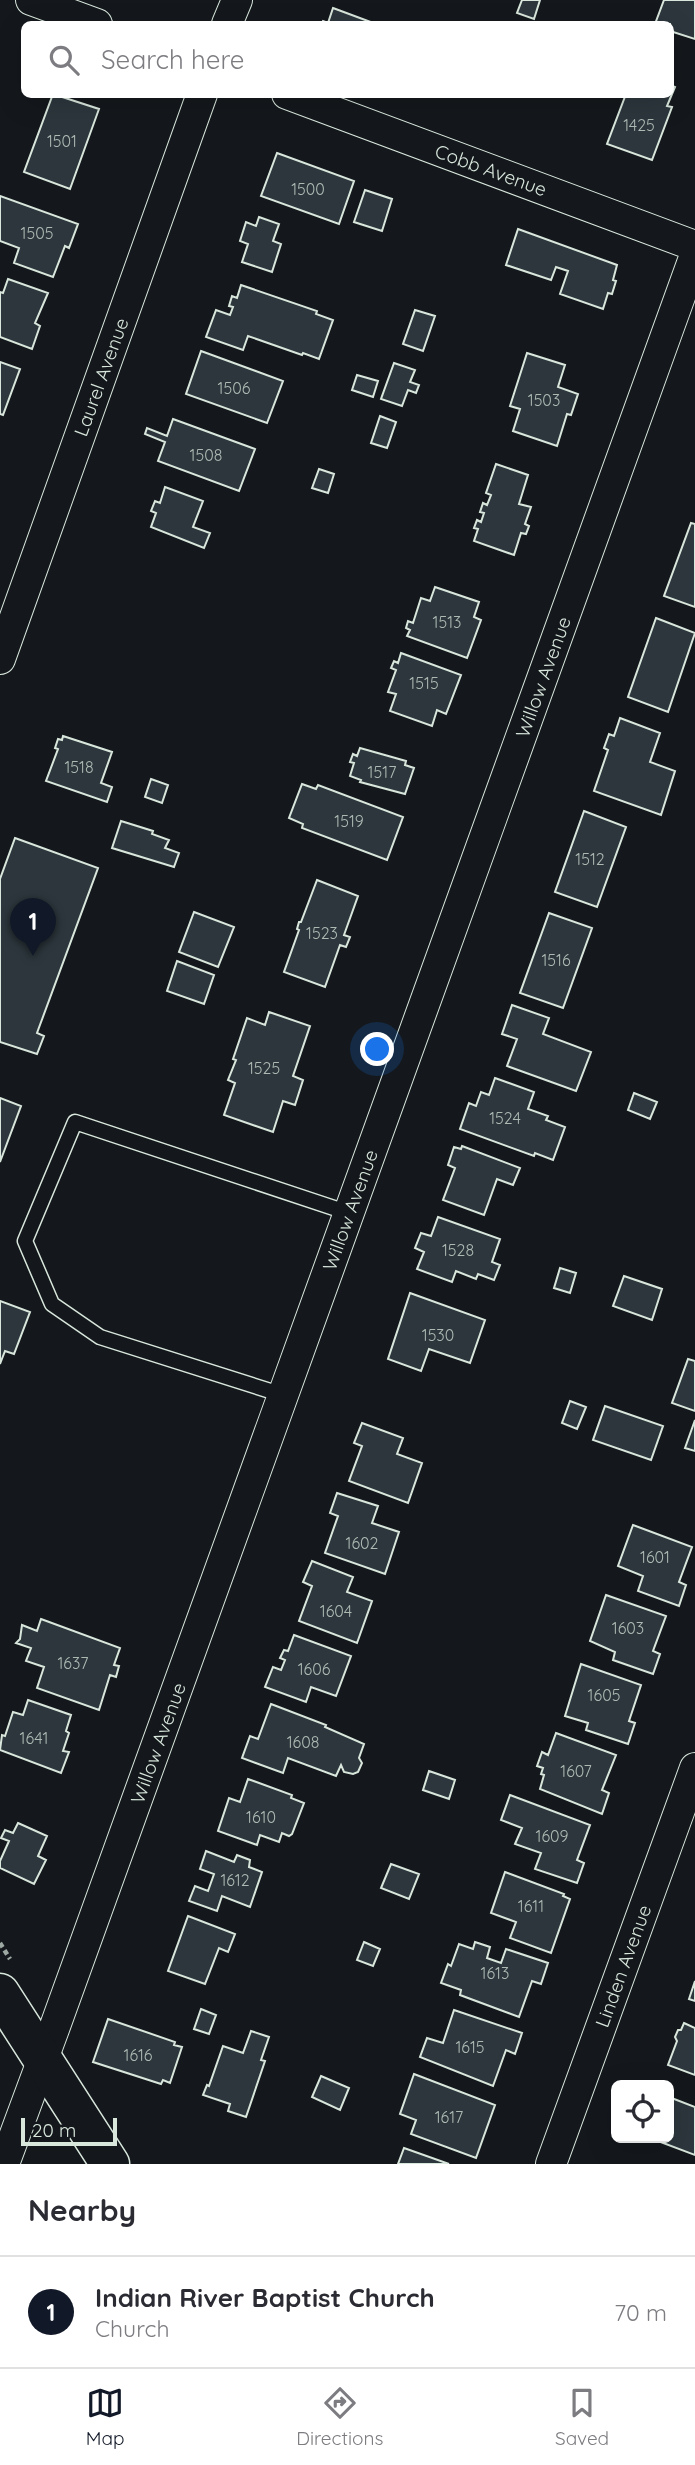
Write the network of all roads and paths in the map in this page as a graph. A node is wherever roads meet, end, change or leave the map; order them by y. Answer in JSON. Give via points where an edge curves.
{"nodes":[{"id":1,"x":31,"y":0,"type":"edge"},
{"id":2,"x":237,"y":0,"type":"edge"},
{"id":3,"x":89,"y":21,"type":"edge"},
{"id":4,"x":229,"y":21,"type":"edge"},
{"id":5,"x":201,"y":98,"type":"edge"},
{"id":6,"x":298,"y":98,"type":"edge"},
{"id":7,"x":695,"y":246,"type":"edge"},
{"id":8,"x":695,"y":256,"type":"edge"},
{"id":9,"x":0,"y":659,"type":"edge"},
{"id":10,"x":349,"y":1213,"type":"junction"},
{"id":11,"x":284,"y":1395,"type":"junction"},
{"id":12,"x":695,"y":1768,"type":"edge"},
{"id":13,"x":0,"y":1993,"type":"edge"},
{"id":14,"x":43,"y":2062,"type":"junction"},
{"id":15,"x":4,"y":2164,"type":"edge"},
{"id":16,"x":110,"y":2164,"type":"edge"},
{"id":17,"x":551,"y":2164,"type":"edge"}],
"edges":[{"from":1,"to":3,"type":"street"},
{"from":2,"to":4,"type":"street"},
{"from":5,"to":9,"type":"street","name":"Laurel Avenue"},
{"from":6,"to":7,"type":"street","name":"Cobb Avenue"},
{"from":8,"to":10,"type":"street","name":"Willow Avenue"},
{"from":10,"to":11,"type":"street","name":"Willow Avenue"},
{"from":10,"to":11,"type":"lane","via":[[75,1122],[25,1241],[52,1304],[100,1337]]},
{"from":11,"to":14,"type":"street","name":"Willow Avenue"},
{"from":12,"to":17,"type":"street","name":"Linden Avenue"},
{"from":13,"to":14,"type":"street"},
{"from":14,"to":15,"type":"street","name":"Willow Avenue"},
{"from":14,"to":16,"type":"street"}]}
